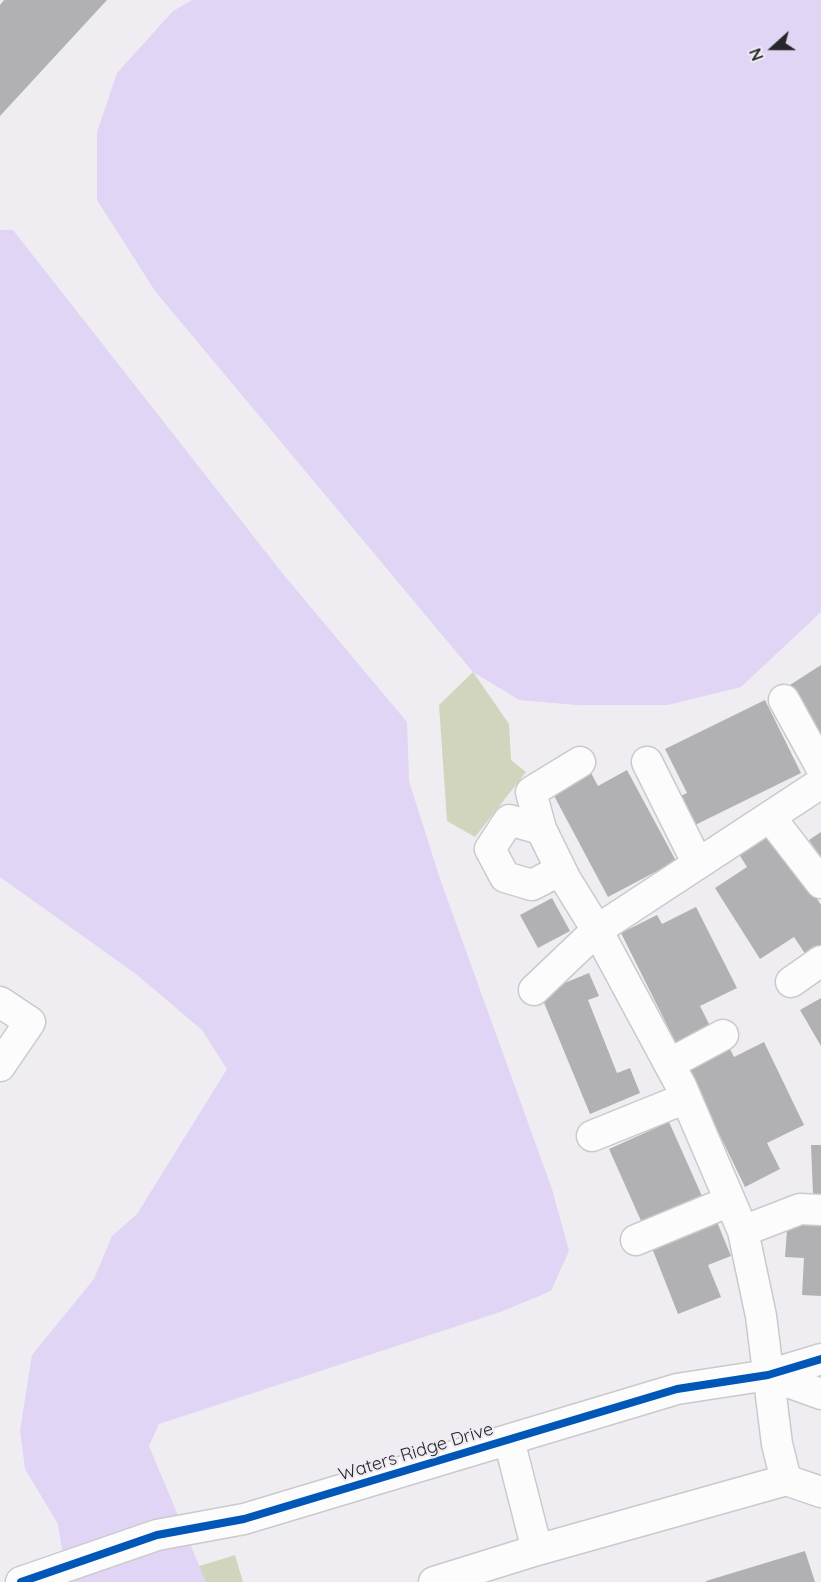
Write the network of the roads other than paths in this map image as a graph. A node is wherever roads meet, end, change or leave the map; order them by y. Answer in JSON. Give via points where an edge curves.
{"nodes":[{"id":1,"x":784,"y":700,"type":"dead end"},
{"id":2,"x":580,"y":762,"type":"dead end"},
{"id":3,"x":647,"y":762,"type":"dead end"},
{"id":4,"x":821,"y":767,"type":"edge"},
{"id":5,"x":821,"y":783,"type":"edge"},
{"id":6,"x":770,"y":817,"type":"junction"},
{"id":7,"x":541,"y":829,"type":"junction"},
{"id":8,"x":698,"y":864,"type":"junction"},
{"id":9,"x":561,"y":870,"type":"junction"},
{"id":10,"x":821,"y":883,"type":"edge"},
{"id":11,"x":597,"y":930,"type":"junction"},
{"id":12,"x":821,"y":961,"type":"edge"},
{"id":13,"x":790,"y":982,"type":"dead end"},
{"id":14,"x":534,"y":990,"type":"dead end"},
{"id":15,"x":0,"y":1002,"type":"edge"},
{"id":16,"x":723,"y":1035,"type":"dead end"},
{"id":17,"x":669,"y":1064,"type":"junction"},
{"id":18,"x":0,"y":1066,"type":"edge"},
{"id":19,"x":686,"y":1098,"type":"junction"},
{"id":20,"x":592,"y":1136,"type":"dead end"},
{"id":21,"x":730,"y":1201,"type":"junction"},
{"id":22,"x":821,"y":1210,"type":"edge"},
{"id":23,"x":743,"y":1231,"type":"junction"},
{"id":24,"x":636,"y":1240,"type":"dead end"},
{"id":25,"x":821,"y":1359,"type":"edge"},
{"id":26,"x":768,"y":1375,"type":"junction"},
{"id":27,"x":821,"y":1394,"type":"edge"},
{"id":28,"x":509,"y":1440,"type":"junction"},
{"id":29,"x":786,"y":1480,"type":"junction"},
{"id":30,"x":821,"y":1492,"type":"edge"},
{"id":31,"x":537,"y":1550,"type":"junction"},
{"id":32,"x":21,"y":1582,"type":"edge"},
{"id":33,"x":434,"y":1582,"type":"edge"}],
"edges":[{"from":1,"to":4,"type":"street"},
{"from":2,"to":7,"type":"street","via":[[531,792]]},
{"from":3,"to":8,"type":"street"},
{"from":5,"to":6,"type":"street"},
{"from":6,"to":8,"type":"street"},
{"from":6,"to":10,"type":"street"},
{"from":7,"to":9,"type":"street"},
{"from":7,"to":9,"type":"street","via":[[509,820],[490,849],[505,877],[532,885]]},
{"from":8,"to":11,"type":"street"},
{"from":9,"to":11,"type":"street"},
{"from":11,"to":14,"type":"street"},
{"from":11,"to":17,"type":"street"},
{"from":12,"to":13,"type":"street"},
{"from":15,"to":18,"type":"street","via":[[30,1022]]},
{"from":16,"to":17,"type":"street"},
{"from":17,"to":19,"type":"street"},
{"from":19,"to":20,"type":"street"},
{"from":19,"to":21,"type":"street"},
{"from":21,"to":23,"type":"street"},
{"from":21,"to":24,"type":"street"},
{"from":22,"to":23,"type":"street","via":[[800,1209]]},
{"from":23,"to":26,"type":"street","via":[[761,1316]]},
{"from":25,"to":26,"type":"street","name":"Waters Ridge Drive"},
{"from":26,"to":27,"type":"street","name":"Waters Ridge Drive"},
{"from":26,"to":28,"type":"street","name":"Waters Ridge Drive","via":[[677,1389]]},
{"from":26,"to":29,"type":"street"},
{"from":28,"to":31,"type":"street"},
{"from":28,"to":32,"type":"street","name":"Waters Ridge Drive","via":[[244,1519],[157,1536]]},
{"from":29,"to":30,"type":"street"},
{"from":29,"to":31,"type":"street"},
{"from":31,"to":33,"type":"street"}]}
